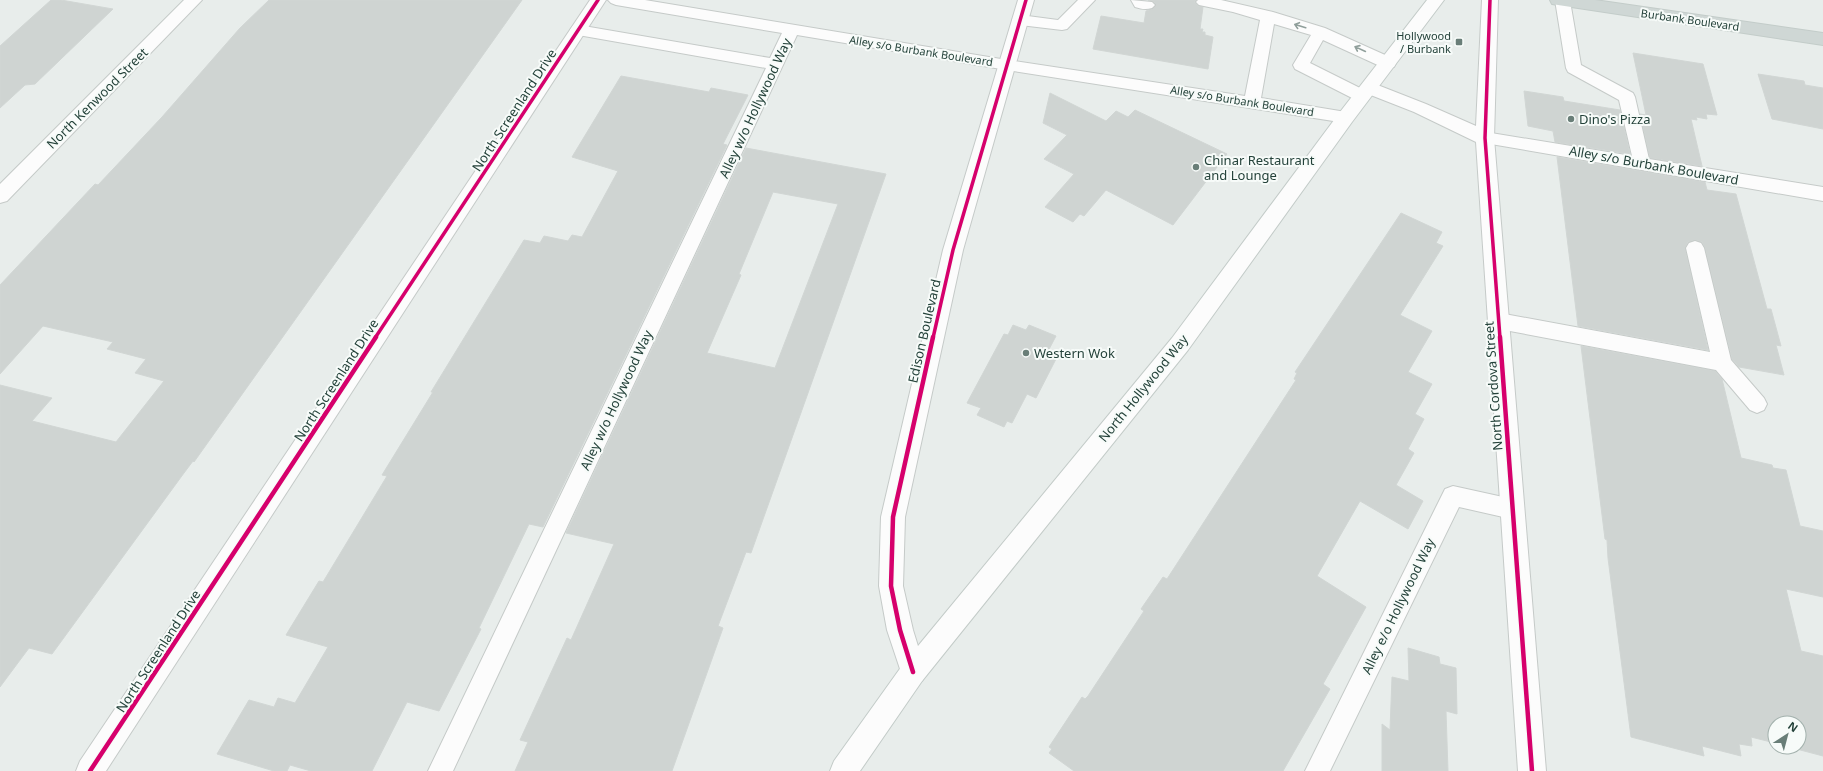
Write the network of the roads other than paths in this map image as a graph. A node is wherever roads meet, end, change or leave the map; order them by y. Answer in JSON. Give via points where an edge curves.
{"nodes":[{"id":1,"x":194,"y":0,"type":"edge"},
{"id":2,"x":598,"y":0,"type":"edge"},
{"id":3,"x":616,"y":0,"type":"edge"},
{"id":4,"x":1026,"y":0,"type":"edge"},
{"id":5,"x":1087,"y":0,"type":"edge"},
{"id":6,"x":1436,"y":0,"type":"edge"},
{"id":7,"x":1490,"y":0,"type":"edge"},
{"id":8,"x":1560,"y":0,"type":"edge"},
{"id":9,"x":1231,"y":4,"type":"edge"},
{"id":10,"x":1203,"y":9,"type":"dead end"},
{"id":11,"x":1268,"y":16,"type":"junction"},
{"id":12,"x":1020,"y":20,"type":"junction"},
{"id":13,"x":792,"y":29,"type":"junction"},
{"id":14,"x":578,"y":30,"type":"junction"},
{"id":15,"x":1320,"y":32,"type":"junction"},
{"id":16,"x":1823,"y":39,"type":"edge"},
{"id":17,"x":1388,"y":63,"type":"junction"},
{"id":18,"x":776,"y":64,"type":"junction"},
{"id":19,"x":1006,"y":65,"type":"junction"},
{"id":20,"x":1365,"y":92,"type":"junction"},
{"id":21,"x":1252,"y":103,"type":"junction"},
{"id":22,"x":1346,"y":117,"type":"junction"},
{"id":23,"x":1485,"y":138,"type":"junction"},
{"id":24,"x":1642,"y":164,"type":"junction"},
{"id":25,"x":1823,"y":194,"type":"edge"},
{"id":26,"x":0,"y":196,"type":"edge"},
{"id":27,"x":1695,"y":248,"type":"dead end"},
{"id":28,"x":1499,"y":321,"type":"junction"},
{"id":29,"x":1722,"y":363,"type":"junction"},
{"id":30,"x":1757,"y":404,"type":"dead end"},
{"id":31,"x":1512,"y":509,"type":"junction"},
{"id":32,"x":913,"y":672,"type":"junction"},
{"id":33,"x":90,"y":771,"type":"edge"},
{"id":34,"x":440,"y":771,"type":"edge"},
{"id":35,"x":844,"y":771,"type":"edge"},
{"id":36,"x":1317,"y":771,"type":"edge"},
{"id":37,"x":1532,"y":771,"type":"edge"}],
"edges":[{"from":1,"to":26,"type":"street","name":"North Kenwood Street"},
{"from":2,"to":14,"type":"street","name":"North Screenland Drive"},
{"from":3,"to":13,"type":"lane","name":"Alley s/o Burbank Boulevard"},
{"from":4,"to":12,"type":"street","name":"Edison Boulevard"},
{"from":5,"to":12,"type":"lane","via":[[1062,25]]},
{"from":6,"to":17,"type":"street","name":"North Hollywood Way"},
{"from":7,"to":23,"type":"street","name":"North Cordova Street"},
{"from":8,"to":16,"type":"main road","name":"Burbank Boulevard"},
{"from":8,"to":24,"type":"lane","via":[[1574,68],[1628,97]]},
{"from":9,"to":10,"type":"lane","via":[[1214,17]]},
{"from":9,"to":11,"type":"lane"},
{"from":15,"to":11,"type":"lane","one_way":true},
{"from":11,"to":21,"type":"lane"},
{"from":12,"to":19,"type":"street","name":"Edison Boulevard"},
{"from":13,"to":18,"type":"lane","name":"Alley w/o Hollywood Way"},
{"from":13,"to":19,"type":"lane","name":"Alley s/o Burbank Boulevard"},
{"from":14,"to":18,"type":"lane"},
{"from":14,"to":33,"type":"street","name":"North Screenland Drive"},
{"from":17,"to":15,"type":"lane","one_way":true},
{"from":15,"to":20,"type":"lane","via":[[1301,65]]},
{"from":17,"to":20,"type":"street","name":"North Hollywood Way"},
{"from":18,"to":34,"type":"lane","name":"Alley w/o Hollywood Way"},
{"from":19,"to":21,"type":"lane","name":"Alley s/o Burbank Boulevard"},
{"from":19,"to":32,"type":"street","name":"Edison Boulevard","via":[[953,250],[893,517],[891,586],[900,630]]},
{"from":20,"to":22,"type":"street","name":"North Hollywood Way"},
{"from":20,"to":23,"type":"street","via":[[1420,108]]},
{"from":21,"to":22,"type":"lane","name":"Alley s/o Burbank Boulevard"},
{"from":22,"to":32,"type":"street","name":"North Hollywood Way","via":[[1180,344]]},
{"from":23,"to":24,"type":"lane","name":"Alley s/o Burbank Boulevard"},
{"from":23,"to":28,"type":"street","name":"North Cordova Street"},
{"from":24,"to":25,"type":"lane","name":"Alley s/o Burbank Boulevard"},
{"from":27,"to":29,"type":"lane"},
{"from":28,"to":29,"type":"lane"},
{"from":28,"to":31,"type":"street","name":"North Cordova Street"},
{"from":29,"to":30,"type":"lane"},
{"from":31,"to":36,"type":"lane","name":"Alley e/o Hollywood Way","via":[[1453,496]]},
{"from":31,"to":37,"type":"street","name":"North Cordova Street"},
{"from":32,"to":35,"type":"street","name":"North Hollywood Way"}]}
